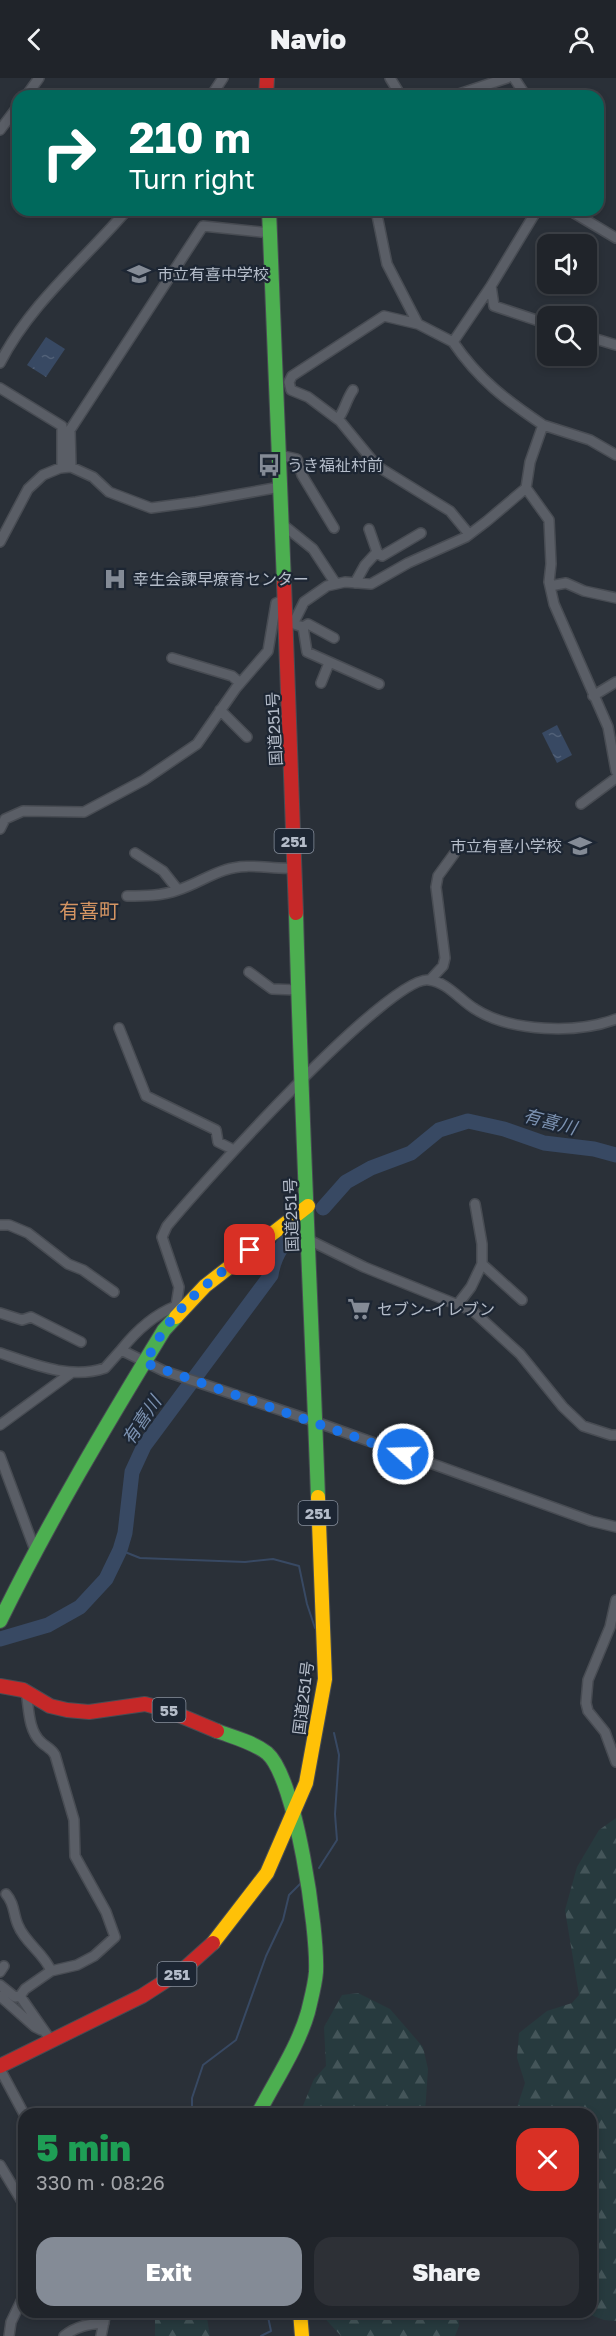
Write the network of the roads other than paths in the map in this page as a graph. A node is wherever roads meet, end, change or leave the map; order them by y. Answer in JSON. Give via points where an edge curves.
{"nodes":[{"id":1,"x":507,"y":78,"type":"edge"},
{"id":2,"x":471,"y":90,"type":"edge"},
{"id":3,"x":12,"y":114,"type":"edge"},
{"id":4,"x":0,"y":130,"type":"edge"},
{"id":5,"x":121,"y":216,"type":"edge"},
{"id":6,"x":269,"y":216,"type":"edge"},
{"id":7,"x":377,"y":216,"type":"edge"},
{"id":8,"x":533,"y":216,"type":"edge"},
{"id":9,"x":579,"y":216,"type":"edge"},
{"id":10,"x":270,"y":233,"type":"junction"},
{"id":11,"x":616,"y":238,"type":"edge"},
{"id":12,"x":491,"y":286,"type":"junction"},
{"id":13,"x":537,"y":320,"type":"edge"},
{"id":14,"x":418,"y":324,"type":"junction"},
{"id":15,"x":597,"y":339,"type":"edge"},
{"id":16,"x":453,"y":342,"type":"junction"},
{"id":17,"x":616,"y":345,"type":"edge"},
{"id":18,"x":0,"y":363,"type":"edge"},
{"id":19,"x":0,"y":388,"type":"edge"},
{"id":20,"x":353,"y":390,"type":"dead end"},
{"id":21,"x":338,"y":419,"type":"junction"},
{"id":22,"x":543,"y":425,"type":"junction"},
{"id":23,"x":279,"y":455,"type":"junction"},
{"id":24,"x":616,"y":455,"type":"edge"},
{"id":25,"x":66,"y":467,"type":"junction"},
{"id":26,"x":280,"y":487,"type":"junction"},
{"id":27,"x":526,"y":488,"type":"junction"},
{"id":28,"x":281,"y":523,"type":"junction"},
{"id":29,"x":334,"y":528,"type":"dead end"},
{"id":30,"x":369,"y":530,"type":"dead end"},
{"id":31,"x":421,"y":532,"type":"dead end"},
{"id":32,"x":469,"y":534,"type":"junction"},
{"id":33,"x":0,"y":542,"type":"edge"},
{"id":34,"x":378,"y":552,"type":"junction"},
{"id":35,"x":355,"y":583,"type":"junction"},
{"id":36,"x":336,"y":584,"type":"junction"},
{"id":37,"x":550,"y":586,"type":"junction"},
{"id":38,"x":616,"y":598,"type":"edge"},
{"id":39,"x":284,"y":600,"type":"junction"},
{"id":40,"x":294,"y":624,"type":"junction"},
{"id":41,"x":334,"y":638,"type":"dead end"},
{"id":42,"x":172,"y":658,"type":"dead end"},
{"id":43,"x":329,"y":663,"type":"junction"},
{"id":44,"x":616,"y":682,"type":"edge"},
{"id":45,"x":240,"y":683,"type":"junction"},
{"id":46,"x":321,"y":683,"type":"dead end"},
{"id":47,"x":379,"y":684,"type":"dead end"},
{"id":48,"x":593,"y":696,"type":"junction"},
{"id":49,"x":220,"y":710,"type":"junction"},
{"id":50,"x":247,"y":737,"type":"dead end"},
{"id":51,"x":616,"y":771,"type":"edge"},
{"id":52,"x":616,"y":778,"type":"edge"},
{"id":53,"x":581,"y":804,"type":"dead end"},
{"id":54,"x":0,"y":829,"type":"edge"},
{"id":55,"x":135,"y":853,"type":"dead end"},
{"id":56,"x":453,"y":854,"type":"dead end"},
{"id":57,"x":295,"y":868,"type":"junction"},
{"id":58,"x":178,"y":890,"type":"junction"},
{"id":59,"x":127,"y":896,"type":"dead end"},
{"id":60,"x":249,"y":972,"type":"dead end"},
{"id":61,"x":430,"y":980,"type":"junction"},
{"id":62,"x":298,"y":990,"type":"junction"},
{"id":63,"x":616,"y":1019,"type":"edge"},
{"id":64,"x":118,"y":1028,"type":"dead end"},
{"id":65,"x":300,"y":1082,"type":"junction"},
{"id":66,"x":234,"y":1150,"type":"junction"},
{"id":67,"x":475,"y":1204,"type":"dead end"},
{"id":68,"x":308,"y":1206,"type":"junction"},
{"id":69,"x":0,"y":1225,"type":"edge"},
{"id":70,"x":309,"y":1240,"type":"junction"},
{"id":71,"x":482,"y":1264,"type":"junction"},
{"id":72,"x":114,"y":1292,"type":"dead end"},
{"id":73,"x":522,"y":1300,"type":"dead end"},
{"id":74,"x":458,"y":1304,"type":"junction"},
{"id":75,"x":178,"y":1308,"type":"junction"},
{"id":76,"x":0,"y":1313,"type":"edge"},
{"id":77,"x":81,"y":1342,"type":"dead end"},
{"id":78,"x":121,"y":1350,"type":"junction"},
{"id":79,"x":0,"y":1353,"type":"edge"},
{"id":80,"x":145,"y":1363,"type":"junction"},
{"id":81,"x":71,"y":1373,"type":"junction"},
{"id":82,"x":316,"y":1422,"type":"junction"},
{"id":83,"x":0,"y":1425,"type":"edge"},
{"id":84,"x":616,"y":1435,"type":"edge"},
{"id":85,"x":0,"y":1456,"type":"edge"},
{"id":86,"x":616,"y":1527,"type":"edge"},
{"id":87,"x":35,"y":1550,"type":"junction"},
{"id":88,"x":616,"y":1600,"type":"edge"},
{"id":89,"x":0,"y":1621,"type":"edge"},
{"id":90,"x":0,"y":1686,"type":"edge"},
{"id":91,"x":26,"y":1691,"type":"junction"},
{"id":92,"x":616,"y":1762,"type":"edge"},
{"id":93,"x":293,"y":1816,"type":"junction"},
{"id":94,"x":6,"y":1894,"type":"dead end"},
{"id":95,"x":51,"y":1971,"type":"junction"},
{"id":96,"x":0,"y":1985,"type":"edge"},
{"id":97,"x":0,"y":1996,"type":"edge"},
{"id":98,"x":20,"y":1996,"type":"junction"},
{"id":99,"x":43,"y":2031,"type":"junction"},
{"id":100,"x":52,"y":2042,"type":"junction"},
{"id":101,"x":0,"y":2068,"type":"edge"},
{"id":102,"x":21,"y":2108,"type":"edge"},
{"id":103,"x":261,"y":2108,"type":"edge"},
{"id":104,"x":0,"y":2165,"type":"edge"},
{"id":105,"x":18,"y":2195,"type":"edge"},
{"id":106,"x":18,"y":2307,"type":"edge"},
{"id":107,"x":105,"y":2318,"type":"edge"},
{"id":108,"x":300,"y":2318,"type":"edge"},
{"id":109,"x":104,"y":2323,"type":"junction"},
{"id":110,"x":9,"y":2336,"type":"edge"},
{"id":111,"x":64,"y":2336,"type":"edge"},
{"id":112,"x":101,"y":2336,"type":"edge"},
{"id":113,"x":302,"y":2336,"type":"edge"}],
"edges":[{"from":1,"to":2,"type":"street"},
{"from":3,"to":4,"type":"street"},
{"from":5,"to":18,"type":"street","via":[[40,304],[11,340]]},
{"from":6,"to":10,"type":"main road","name":"国道251号","number":"251"},
{"from":7,"to":14,"type":"street","via":[[387,264]]},
{"from":8,"to":12,"type":"street"},
{"from":9,"to":11,"type":"street"},
{"from":10,"to":23,"type":"main road","name":"国道251号","number":"251"},
{"from":10,"to":25,"type":"street","via":[[203,226],[70,430]]},
{"from":12,"to":13,"type":"street","via":[[494,306]]},
{"from":12,"to":16,"type":"street"},
{"from":14,"to":16,"type":"street"},
{"from":14,"to":21,"type":"street","via":[[384,316],[292,376],[291,390]]},
{"from":15,"to":17,"type":"street"},
{"from":16,"to":22,"type":"street","via":[[498,394]]},
{"from":19,"to":25,"type":"street","via":[[62,426]]},
{"from":20,"to":21,"type":"street"},
{"from":21,"to":32,"type":"street","via":[[377,466],[450,511]]},
{"from":22,"to":24,"type":"street","via":[[591,440]]},
{"from":22,"to":27,"type":"street"},
{"from":23,"to":26,"type":"main road","name":"国道251号","number":"251"},
{"from":23,"to":29,"type":"street","via":[[297,459]]},
{"from":25,"to":26,"type":"street","via":[[93,477],[109,492],[152,508]]},
{"from":25,"to":33,"type":"street","via":[[43,475],[28,489]]},
{"from":26,"to":28,"type":"main road","name":"国道251号","number":"251"},
{"from":27,"to":32,"type":"street"},
{"from":27,"to":37,"type":"street","via":[[549,520]]},
{"from":28,"to":36,"type":"street","via":[[313,549]]},
{"from":28,"to":39,"type":"main road","name":"国道251号","number":"251"},
{"from":30,"to":34,"type":"street"},
{"from":31,"to":34,"type":"street","via":[[382,556]]},
{"from":32,"to":35,"type":"street","via":[[371,584]]},
{"from":34,"to":35,"type":"street"},
{"from":35,"to":36,"type":"street"},
{"from":36,"to":40,"type":"street","via":[[304,602]]},
{"from":37,"to":38,"type":"street","via":[[566,583]]},
{"from":37,"to":48,"type":"street"},
{"from":39,"to":40,"type":"main road","name":"国道251号","number":"251"},
{"from":39,"to":45,"type":"street","via":[[276,603],[268,651]]},
{"from":40,"to":41,"type":"street","via":[[308,624]]},
{"from":40,"to":43,"type":"street","via":[[307,652]]},
{"from":40,"to":57,"type":"main road","name":"国道251号","number":"251"},
{"from":42,"to":45,"type":"street","via":[[232,676]]},
{"from":43,"to":46,"type":"street"},
{"from":43,"to":47,"type":"street"},
{"from":44,"to":48,"type":"street"},
{"from":45,"to":49,"type":"street"},
{"from":48,"to":51,"type":"street","via":[[608,727]]},
{"from":49,"to":50,"type":"street"},
{"from":49,"to":54,"type":"street","via":[[197,744],[115,796],[84,812],[23,811],[5,819]]},
{"from":52,"to":53,"type":"street"},
{"from":55,"to":58,"type":"street","via":[[163,871]]},
{"from":56,"to":61,"type":"street","via":[[438,876],[436,887],[445,958]]},
{"from":57,"to":58,"type":"street","via":[[261,865],[226,869]]},
{"from":57,"to":62,"type":"main road","name":"国道251号","number":"251"},
{"from":58,"to":59,"type":"street"},
{"from":60,"to":62,"type":"street","via":[[272,989]]},
{"from":61,"to":63,"type":"street","via":[[476,1010],[534,1028],[579,1028]]},
{"from":61,"to":65,"type":"street","via":[[407,987],[358,1025]]},
{"from":62,"to":65,"type":"main road","name":"国道251号","number":"251"},
{"from":64,"to":66,"type":"street","via":[[146,1096],[216,1130],[218,1142]]},
{"from":65,"to":66,"type":"street"},
{"from":65,"to":68,"type":"main road","name":"国道251号","number":"251"},
{"from":66,"to":75,"type":"street","via":[[188,1199],[162,1237],[179,1287]]},
{"from":67,"to":71,"type":"street"},
{"from":68,"to":70,"type":"main road","name":"国道251号","number":"251"},
{"from":68,"to":75,"type":"main road"},
{"from":69,"to":72,"type":"street","via":[[28,1233]]},
{"from":70,"to":74,"type":"street","via":[[364,1267]]},
{"from":70,"to":82,"type":"main road","name":"国道251号","number":"251"},
{"from":71,"to":73,"type":"street"},
{"from":71,"to":74,"type":"street"},
{"from":74,"to":84,"type":"street","via":[[473,1311],[500,1334],[583,1425]]},
{"from":75,"to":78,"type":"street","via":[[153,1318]]},
{"from":75,"to":80,"type":"main road"},
{"from":76,"to":77,"type":"street","via":[[22,1320],[31,1317]]},
{"from":78,"to":80,"type":"street"},
{"from":78,"to":81,"type":"street","via":[[105,1368]]},
{"from":79,"to":81,"type":"street"},
{"from":80,"to":82,"type":"street"},
{"from":80,"to":87,"type":"main road"},
{"from":81,"to":83,"type":"street"},
{"from":82,"to":86,"type":"street"},
{"from":82,"to":93,"type":"main road","name":"国道251号","number":"251","via":[[325,1679],[306,1783]]},
{"from":85,"to":87,"type":"street"},
{"from":87,"to":89,"type":"main road"},
{"from":88,"to":92,"type":"street","via":[[610,1627],[588,1680],[586,1703]]},
{"from":90,"to":91,"type":"main road","number":"55"},
{"from":91,"to":93,"type":"main road","number":"55","via":[[50,1706],[67,1710],[89,1712],[145,1704],[256,1747],[268,1754],[285,1782]]},
{"from":91,"to":95,"type":"street","via":[[31,1725],[40,1742],[55,1755],[74,1820],[75,1856],[115,1937],[94,1956]]},
{"from":93,"to":100,"type":"main road","name":"国道251号","number":"251","via":[[267,1873],[213,1943],[184,1969],[142,1996]]},
{"from":93,"to":103,"type":"main road","number":"55","via":[[315,1920],[316,1974],[307,2014]]},
{"from":94,"to":95,"type":"street","via":[[12,1901],[17,1924]]},
{"from":95,"to":98,"type":"street"},
{"from":96,"to":98,"type":"street","via":[[15,1997]]},
{"from":97,"to":99,"type":"street"},
{"from":98,"to":99,"type":"street"},
{"from":99,"to":100,"type":"street"},
{"from":100,"to":101,"type":"main road","name":"国道251号","number":"251"},
{"from":101,"to":102,"type":"street"},
{"from":104,"to":105,"type":"street"},
{"from":106,"to":110,"type":"street"},
{"from":107,"to":109,"type":"street"},
{"from":108,"to":113,"type":"main road"},
{"from":109,"to":111,"type":"street","via":[[74,2328]]},
{"from":109,"to":112,"type":"street"}]}
